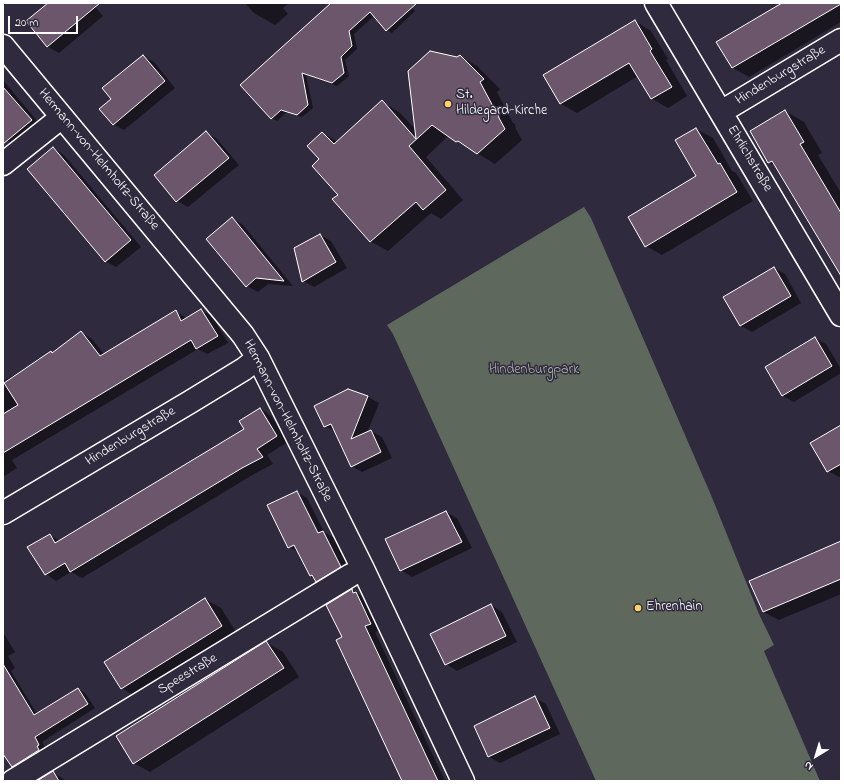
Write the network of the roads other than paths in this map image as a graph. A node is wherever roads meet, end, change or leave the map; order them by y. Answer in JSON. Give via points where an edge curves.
{"nodes":[{"id":1,"x":656,"y":3,"type":"edge"},
{"id":2,"x":841,"y":40,"type":"edge"},
{"id":3,"x":3,"y":46,"type":"edge"},
{"id":4,"x":721,"y":112,"type":"junction"},
{"id":5,"x":62,"y":117,"type":"junction"},
{"id":6,"x":3,"y":164,"type":"edge"},
{"id":7,"x":841,"y":315,"type":"edge"},
{"id":8,"x":258,"y":358,"type":"junction"},
{"id":9,"x":3,"y":513,"type":"edge"},
{"id":10,"x":363,"y":569,"type":"junction"},
{"id":11,"x":13,"y":781,"type":"edge"},
{"id":12,"x":463,"y":781,"type":"edge"}],
"edges":[{"from":1,"to":4,"type":"street","name":"Ehrlichstraße"},
{"from":2,"to":4,"type":"street","name":"Hindenburgstraße"},
{"from":3,"to":5,"type":"street","name":"Hermann-von-Helmholtz-Straße"},
{"from":4,"to":7,"type":"street","name":"Ehrlichstraße"},
{"from":5,"to":6,"type":"street"},
{"from":5,"to":8,"type":"street","name":"Hermann-von-Helmholtz-Straße","via":[[243,335]]},
{"from":8,"to":9,"type":"street","name":"Hindenburgstraße","via":[[190,402]]},
{"from":8,"to":10,"type":"street","name":"Hermann-von-Helmholtz-Straße"},
{"from":10,"to":11,"type":"street","name":"Speestraße"},
{"from":10,"to":12,"type":"street","name":"Hermann-von-Helmholtz-Straße"}]}
